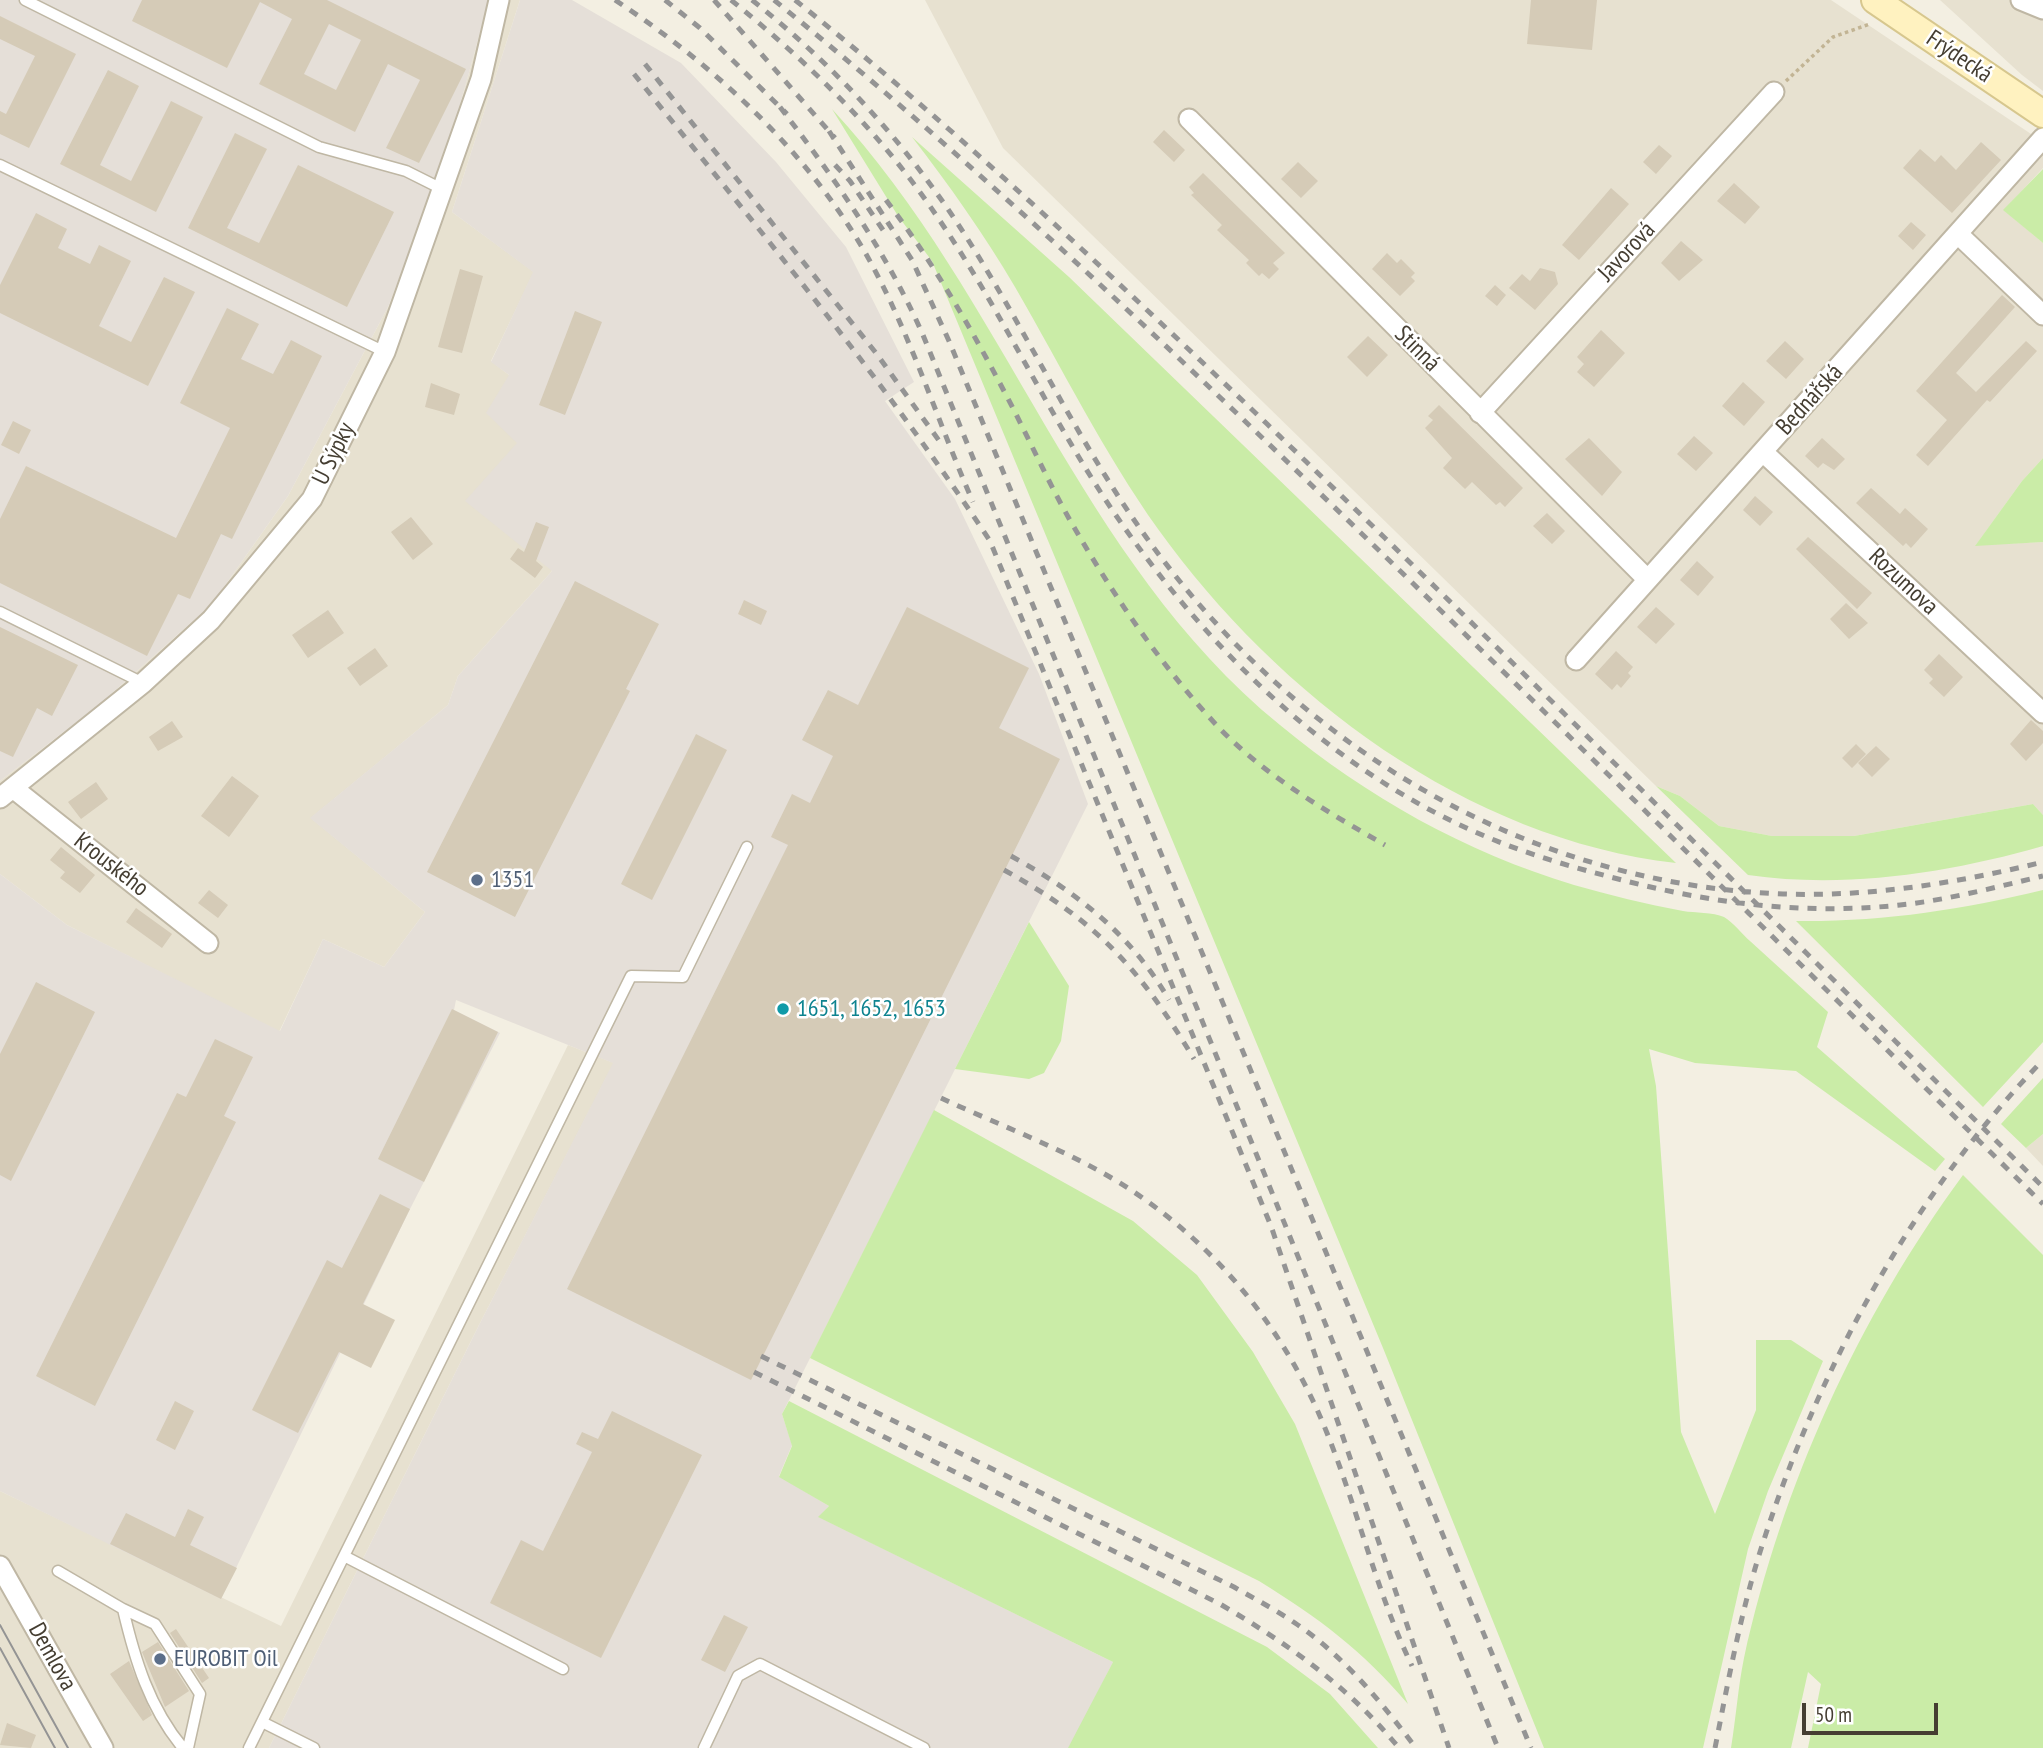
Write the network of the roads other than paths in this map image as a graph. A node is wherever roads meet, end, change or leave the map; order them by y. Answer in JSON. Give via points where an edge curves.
{"nodes":[{"id":1,"x":25,"y":0,"type":"edge"},
{"id":2,"x":499,"y":0,"type":"edge"},
{"id":3,"x":2021,"y":0,"type":"edge"},
{"id":4,"x":2043,"y":9,"type":"edge"},
{"id":5,"x":1873,"y":11,"type":"edge"},
{"id":6,"x":1774,"y":92,"type":"road end"},
{"id":7,"x":2043,"y":114,"type":"edge"},
{"id":8,"x":1189,"y":119,"type":"dead end"},
{"id":9,"x":2043,"y":138,"type":"edge"},
{"id":10,"x":0,"y":165,"type":"edge"},
{"id":11,"x":442,"y":189,"type":"junction"},
{"id":12,"x":1958,"y":234,"type":"junction"},
{"id":13,"x":2043,"y":314,"type":"edge"},
{"id":14,"x":385,"y":352,"type":"junction"},
{"id":15,"x":1480,"y":413,"type":"junction"},
{"id":16,"x":1763,"y":452,"type":"junction"},
{"id":17,"x":1647,"y":579,"type":"junction"},
{"id":18,"x":0,"y":612,"type":"edge"},
{"id":19,"x":1576,"y":660,"type":"dead end"},
{"id":20,"x":143,"y":683,"type":"junction"},
{"id":21,"x":2043,"y":713,"type":"edge"},
{"id":22,"x":7,"y":793,"type":"edge"},
{"id":23,"x":747,"y":847,"type":"dead end"},
{"id":24,"x":208,"y":943,"type":"dead end"},
{"id":25,"x":344,"y":1556,"type":"junction"},
{"id":26,"x":0,"y":1566,"type":"edge"},
{"id":27,"x":58,"y":1572,"type":"dead end"},
{"id":28,"x":124,"y":1609,"type":"junction"},
{"id":29,"x":563,"y":1669,"type":"dead end"},
{"id":30,"x":262,"y":1722,"type":"junction"},
{"id":31,"x":103,"y":1748,"type":"edge"},
{"id":32,"x":183,"y":1748,"type":"edge"},
{"id":33,"x":188,"y":1748,"type":"edge"},
{"id":34,"x":249,"y":1748,"type":"edge"},
{"id":35,"x":314,"y":1748,"type":"edge"},
{"id":36,"x":704,"y":1748,"type":"edge"},
{"id":37,"x":924,"y":1748,"type":"edge"}],
"edges":[{"from":1,"to":11,"type":"lane","via":[[319,147],[405,171]]},
{"from":2,"to":11,"type":"street","name":"U Sýpky","via":[[481,79]]},
{"from":3,"to":4,"type":"street"},
{"from":5,"to":7,"type":"main road","name":"Frýdecká"},
{"from":6,"to":15,"type":"street","name":"Javorová"},
{"from":8,"to":15,"type":"street","name":"Stinná"},
{"from":9,"to":12,"type":"street","name":"Bednářská"},
{"from":10,"to":14,"type":"lane"},
{"from":11,"to":14,"type":"street","name":"U Sýpky"},
{"from":12,"to":13,"type":"street"},
{"from":12,"to":16,"type":"street","name":"Bednářská"},
{"from":14,"to":20,"type":"street","name":"U Sýpky","via":[[312,499],[211,620]]},
{"from":15,"to":17,"type":"street","name":"Stinná"},
{"from":16,"to":17,"type":"street","name":"Bednářská"},
{"from":16,"to":21,"type":"street","name":"Rozumova"},
{"from":17,"to":19,"type":"street","name":"Bednářská"},
{"from":18,"to":20,"type":"lane"},
{"from":20,"to":22,"type":"street","name":"U Sýpky"},
{"from":22,"to":24,"type":"street","name":"Krouského"},
{"from":23,"to":25,"type":"lane","via":[[683,977],[631,976]]},
{"from":25,"to":29,"type":"lane"},
{"from":25,"to":30,"type":"lane"},
{"from":26,"to":31,"type":"street","name":"Demlova"},
{"from":27,"to":28,"type":"lane"},
{"from":28,"to":32,"type":"lane","via":[[133,1650],[161,1722]]},
{"from":28,"to":33,"type":"lane","via":[[155,1624],[200,1694]]},
{"from":30,"to":34,"type":"lane"},
{"from":30,"to":35,"type":"lane"},
{"from":36,"to":37,"type":"lane","via":[[738,1676],[760,1664]]}]}
